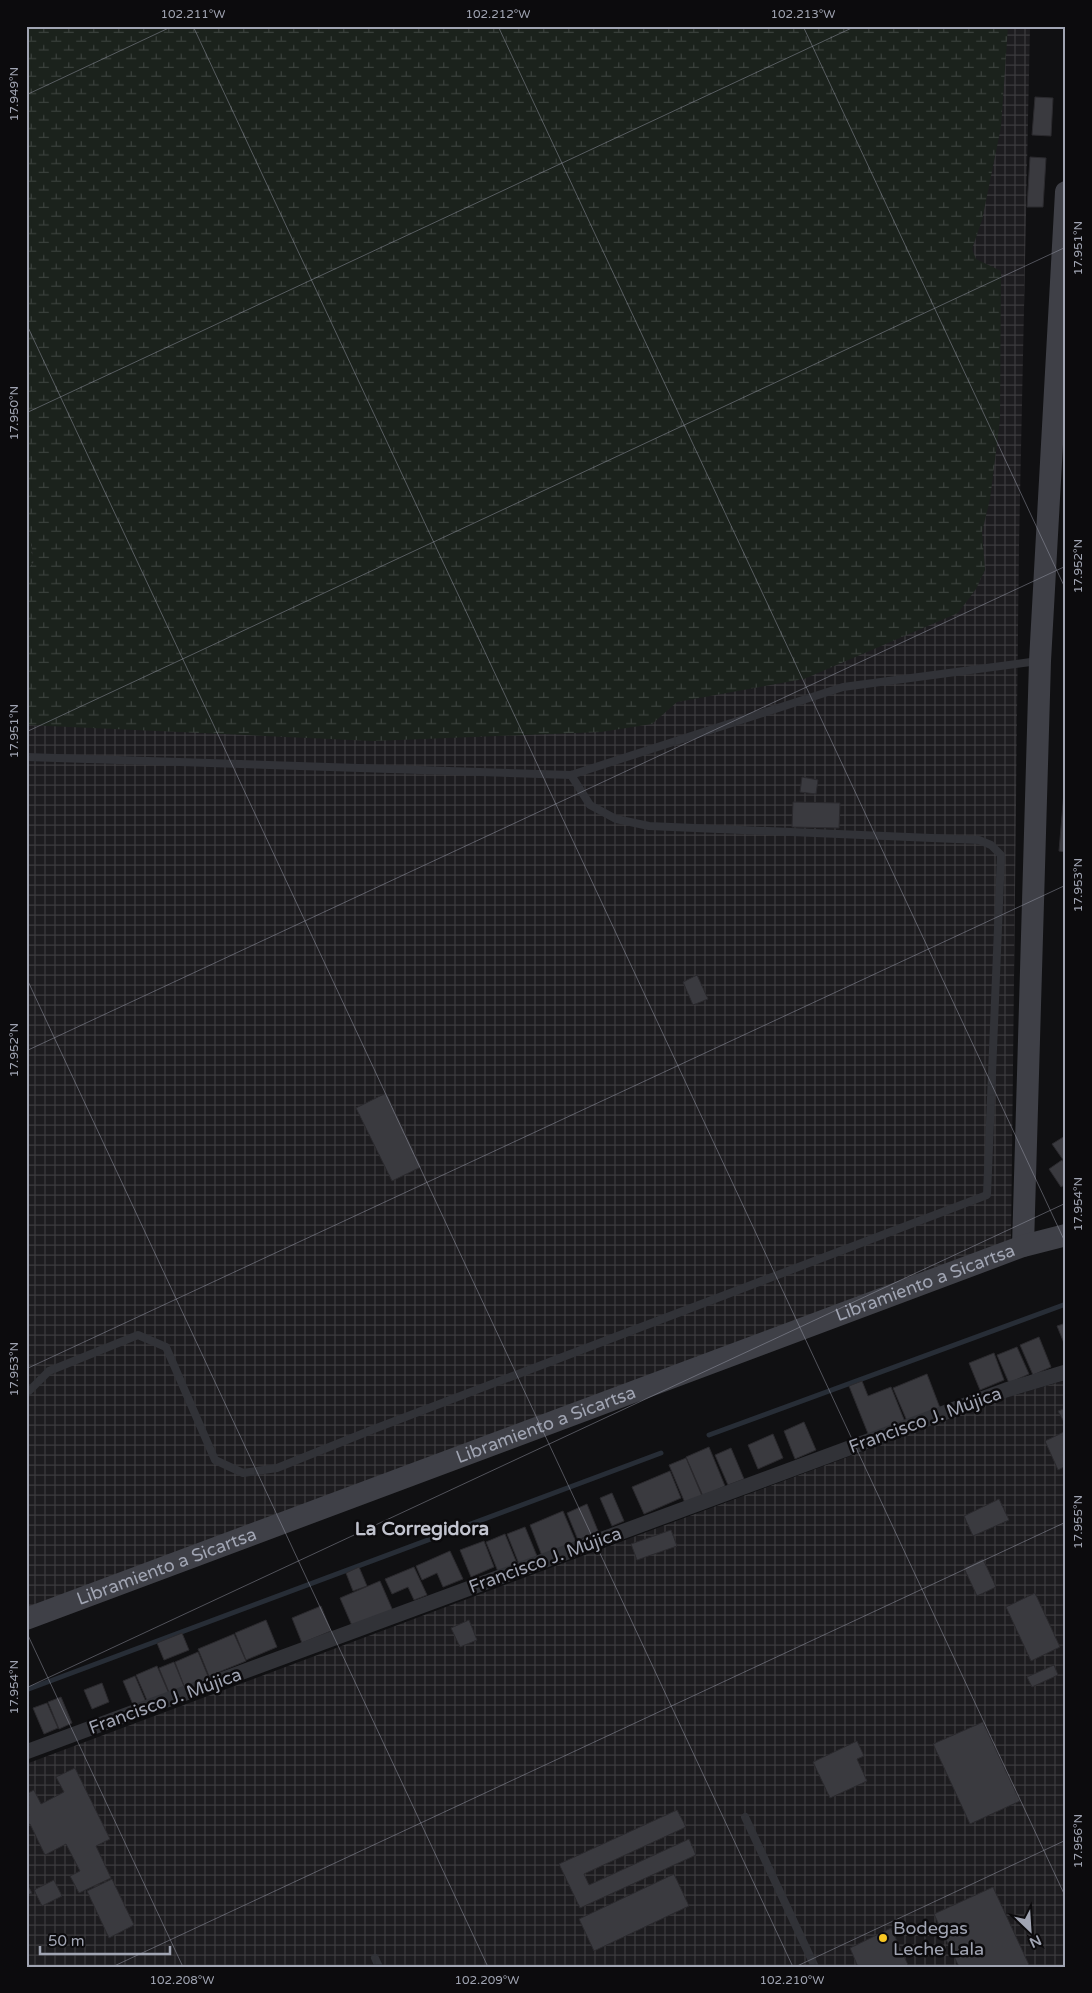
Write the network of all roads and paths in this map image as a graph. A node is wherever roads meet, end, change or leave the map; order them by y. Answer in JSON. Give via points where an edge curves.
{"nodes":[{"id":1,"x":1066,"y":192,"type":"edge"},
{"id":2,"x":1040,"y":661,"type":"junction"},
{"id":3,"x":26,"y":757,"type":"edge"},
{"id":4,"x":571,"y":775,"type":"junction"},
{"id":5,"x":1066,"y":1235,"type":"edge"},
{"id":6,"x":1023,"y":1246,"type":"junction"},
{"id":7,"x":1066,"y":1372,"type":"edge"},
{"id":8,"x":26,"y":1394,"type":"edge"},
{"id":9,"x":26,"y":1619,"type":"edge"},
{"id":10,"x":26,"y":1752,"type":"edge"},
{"id":11,"x":745,"y":1817,"type":"dead end"},
{"id":12,"x":375,"y":1958,"type":"dead end"},
{"id":13,"x":379,"y":1967,"type":"edge"},
{"id":14,"x":815,"y":1967,"type":"edge"}],
"edges":[{"from":1,"to":2,"type":"main road"},
{"from":2,"to":4,"type":"lane","via":[[843,687]]},
{"from":2,"to":6,"type":"main road"},
{"from":3,"to":4,"type":"lane"},
{"from":4,"to":8,"type":"lane","via":[[590,804],[616,819],[649,826],[979,840],[991,845],[1001,855],[987,1195],[277,1468],[243,1473],[214,1460],[166,1347],[138,1335],[49,1371]]},
{"from":5,"to":6,"type":"main road","name":"Libramiento a Sicartsa"},
{"from":6,"to":9,"type":"main road","name":"Libramiento a Sicartsa"},
{"from":7,"to":10,"type":"street","name":"Francisco J. Mújica","via":[[1006,1390]]},
{"from":11,"to":14,"type":"lane"},
{"from":12,"to":13,"type":"lane"}]}
